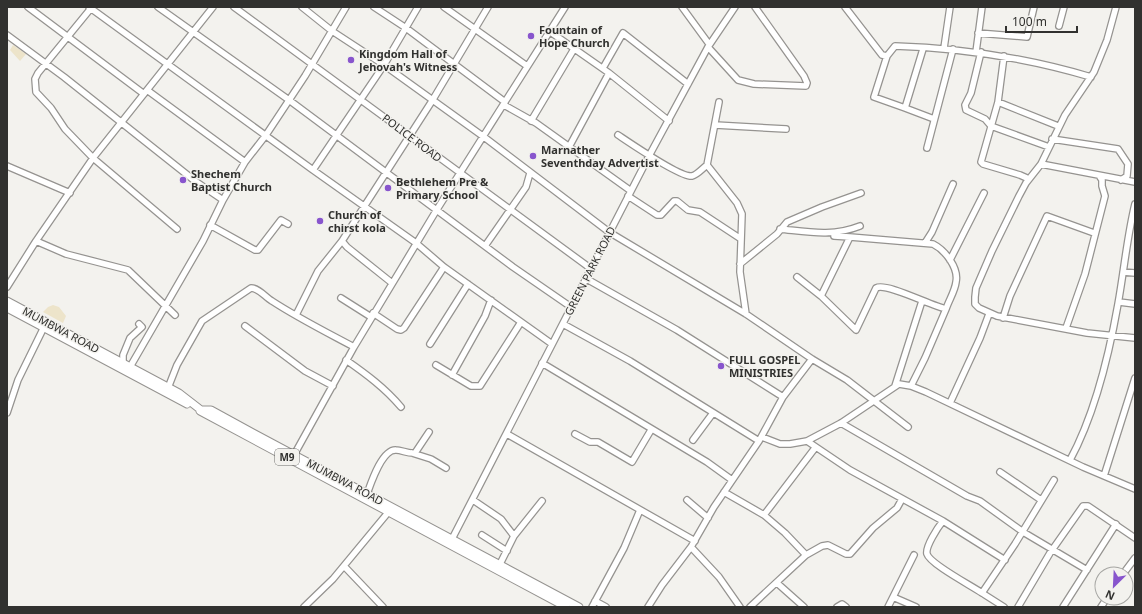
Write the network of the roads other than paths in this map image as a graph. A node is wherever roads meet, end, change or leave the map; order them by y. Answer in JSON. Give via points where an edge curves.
{"nodes":[{"id":1,"x":28,"y":7,"type":"edge"},
{"id":2,"x":158,"y":7,"type":"edge"},
{"id":3,"x":213,"y":7,"type":"edge"},
{"id":4,"x":234,"y":7,"type":"edge"},
{"id":5,"x":302,"y":7,"type":"edge"},
{"id":6,"x":346,"y":7,"type":"edge"},
{"id":7,"x":374,"y":7,"type":"edge"},
{"id":8,"x":418,"y":7,"type":"edge"},
{"id":9,"x":444,"y":7,"type":"edge"},
{"id":10,"x":488,"y":7,"type":"edge"},
{"id":11,"x":565,"y":7,"type":"edge"},
{"id":12,"x":682,"y":7,"type":"edge"},
{"id":13,"x":735,"y":7,"type":"edge"},
{"id":14,"x":755,"y":7,"type":"edge"},
{"id":15,"x":845,"y":7,"type":"edge"},
{"id":16,"x":950,"y":7,"type":"edge"},
{"id":17,"x":982,"y":7,"type":"edge"},
{"id":18,"x":1034,"y":7,"type":"edge"},
{"id":19,"x":1064,"y":7,"type":"edge"},
{"id":20,"x":1116,"y":7,"type":"edge"},
{"id":21,"x":91,"y":8,"type":"edge"},
{"id":22,"x":1059,"y":26,"type":"dead end"},
{"id":23,"x":406,"y":28,"type":"junction"},
{"id":24,"x":475,"y":29,"type":"junction"},
{"id":25,"x":332,"y":31,"type":"junction"},
{"id":26,"x":549,"y":31,"type":"junction"},
{"id":27,"x":978,"y":32,"type":"junction"},
{"id":28,"x":193,"y":33,"type":"junction"},
{"id":29,"x":7,"y":35,"type":"edge"},
{"id":30,"x":67,"y":37,"type":"junction"},
{"id":31,"x":709,"y":45,"type":"junction"},
{"id":32,"x":944,"y":48,"type":"junction"},
{"id":33,"x":574,"y":49,"type":"junction"},
{"id":34,"x":923,"y":49,"type":"junction"},
{"id":35,"x":953,"y":49,"type":"junction"},
{"id":36,"x":978,"y":52,"type":"junction"},
{"id":37,"x":887,"y":56,"type":"junction"},
{"id":38,"x":1004,"y":56,"type":"junction"},
{"id":39,"x":45,"y":64,"type":"junction"},
{"id":40,"x":313,"y":64,"type":"junction"},
{"id":41,"x":453,"y":64,"type":"junction"},
{"id":42,"x":167,"y":65,"type":"junction"},
{"id":43,"x":384,"y":65,"type":"junction"},
{"id":44,"x":527,"y":66,"type":"junction"},
{"id":45,"x":602,"y":68,"type":"junction"},
{"id":46,"x":609,"y":73,"type":"junction"},
{"id":47,"x":1091,"y":77,"type":"junction"},
{"id":48,"x":688,"y":84,"type":"junction"},
{"id":49,"x":146,"y":92,"type":"junction"},
{"id":50,"x":290,"y":100,"type":"junction"},
{"id":51,"x":361,"y":100,"type":"junction"},
{"id":52,"x":432,"y":101,"type":"junction"},
{"id":53,"x":719,"y":102,"type":"dead end"},
{"id":54,"x":998,"y":102,"type":"junction"},
{"id":55,"x":504,"y":103,"type":"junction"},
{"id":56,"x":904,"y":108,"type":"junction"},
{"id":57,"x":934,"y":119,"type":"junction"},
{"id":58,"x":531,"y":121,"type":"junction"},
{"id":59,"x":669,"y":121,"type":"junction"},
{"id":60,"x":123,"y":122,"type":"junction"},
{"id":61,"x":715,"y":125,"type":"junction"},
{"id":62,"x":991,"y":126,"type":"junction"},
{"id":63,"x":1058,"y":126,"type":"junction"},
{"id":64,"x":786,"y":129,"type":"dead end"},
{"id":65,"x":266,"y":135,"type":"junction"},
{"id":66,"x":408,"y":135,"type":"junction"},
{"id":67,"x":618,"y":135,"type":"dead end"},
{"id":68,"x":337,"y":136,"type":"junction"},
{"id":69,"x":484,"y":137,"type":"junction"},
{"id":70,"x":1052,"y":139,"type":"junction"},
{"id":71,"x":569,"y":146,"type":"junction"},
{"id":72,"x":1049,"y":146,"type":"junction"},
{"id":73,"x":927,"y":148,"type":"dead end"},
{"id":74,"x":649,"y":156,"type":"junction"},
{"id":75,"x":94,"y":158,"type":"junction"},
{"id":76,"x":245,"y":162,"type":"junction"},
{"id":77,"x":1041,"y":164,"type":"junction"},
{"id":78,"x":707,"y":165,"type":"junction"},
{"id":79,"x":7,"y":166,"type":"edge"},
{"id":80,"x":314,"y":170,"type":"junction"},
{"id":81,"x":385,"y":171,"type":"junction"},
{"id":82,"x":530,"y":173,"type":"junction"},
{"id":83,"x":460,"y":174,"type":"junction"},
{"id":84,"x":1100,"y":177,"type":"junction"},
{"id":85,"x":1029,"y":179,"type":"junction"},
{"id":86,"x":1121,"y":180,"type":"junction"},
{"id":87,"x":1135,"y":182,"type":"edge"},
{"id":88,"x":953,"y":184,"type":"dead end"},
{"id":89,"x":70,"y":193,"type":"junction"},
{"id":90,"x":629,"y":193,"type":"junction"},
{"id":91,"x":861,"y":193,"type":"dead end"},
{"id":92,"x":984,"y":193,"type":"dead end"},
{"id":93,"x":223,"y":200,"type":"junction"},
{"id":94,"x":1135,"y":204,"type":"edge"},
{"id":95,"x":364,"y":206,"type":"junction"},
{"id":96,"x":436,"y":211,"type":"junction"},
{"id":97,"x":510,"y":211,"type":"junction"},
{"id":98,"x":288,"y":224,"type":"dead end"},
{"id":99,"x":210,"y":225,"type":"junction"},
{"id":100,"x":860,"y":226,"type":"dead end"},
{"id":101,"x":177,"y":229,"type":"dead end"},
{"id":102,"x":780,"y":229,"type":"junction"},
{"id":103,"x":609,"y":232,"type":"junction"},
{"id":104,"x":1094,"y":233,"type":"junction"},
{"id":105,"x":810,"y":234,"type":"dead end"},
{"id":106,"x":850,"y":237,"type":"junction"},
{"id":107,"x":741,"y":240,"type":"junction"},
{"id":108,"x":36,"y":241,"type":"junction"},
{"id":109,"x":342,"y":241,"type":"junction"},
{"id":110,"x":416,"y":243,"type":"junction"},
{"id":111,"x":924,"y":243,"type":"junction"},
{"id":112,"x":485,"y":246,"type":"junction"},
{"id":113,"x":950,"y":260,"type":"junction"},
{"id":114,"x":740,"y":264,"type":"junction"},
{"id":115,"x":444,"y":267,"type":"junction"},
{"id":116,"x":590,"y":268,"type":"junction"},
{"id":117,"x":1123,"y":272,"type":"junction"},
{"id":118,"x":1135,"y":273,"type":"edge"},
{"id":119,"x":797,"y":277,"type":"dead end"},
{"id":120,"x":586,"y":278,"type":"junction"},
{"id":121,"x":392,"y":283,"type":"junction"},
{"id":122,"x":468,"y":284,"type":"junction"},
{"id":123,"x":7,"y":287,"type":"edge"},
{"id":124,"x":821,"y":296,"type":"junction"},
{"id":125,"x":341,"y":298,"type":"dead end"},
{"id":126,"x":7,"y":300,"type":"edge"},
{"id":127,"x":491,"y":300,"type":"junction"},
{"id":128,"x":922,"y":301,"type":"junction"},
{"id":129,"x":1119,"y":302,"type":"junction"},
{"id":130,"x":1135,"y":304,"type":"edge"},
{"id":131,"x":164,"y":306,"type":"junction"},
{"id":132,"x":571,"y":307,"type":"junction"},
{"id":133,"x":7,"y":308,"type":"edge"},
{"id":134,"x":946,"y":308,"type":"junction"},
{"id":135,"x":746,"y":314,"type":"junction"},
{"id":136,"x":989,"y":314,"type":"junction"},
{"id":137,"x":175,"y":315,"type":"dead end"},
{"id":138,"x":296,"y":315,"type":"junction"},
{"id":139,"x":372,"y":315,"type":"junction"},
{"id":140,"x":1003,"y":318,"type":"junction"},
{"id":141,"x":521,"y":322,"type":"junction"},
{"id":142,"x":139,"y":324,"type":"dead end"},
{"id":143,"x":563,"y":324,"type":"junction"},
{"id":144,"x":245,"y":326,"type":"dead end"},
{"id":145,"x":44,"y":327,"type":"junction"},
{"id":146,"x":1066,"y":328,"type":"junction"},
{"id":147,"x":1112,"y":336,"type":"junction"},
{"id":148,"x":1135,"y":338,"type":"edge"},
{"id":149,"x":430,"y":344,"type":"dead end"},
{"id":150,"x":552,"y":344,"type":"junction"},
{"id":151,"x":354,"y":347,"type":"junction"},
{"id":152,"x":812,"y":359,"type":"junction"},
{"id":153,"x":346,"y":360,"type":"junction"},
{"id":154,"x":542,"y":363,"type":"junction"},
{"id":155,"x":126,"y":365,"type":"junction"},
{"id":156,"x":436,"y":365,"type":"dead end"},
{"id":157,"x":452,"y":375,"type":"junction"},
{"id":158,"x":1135,"y":378,"type":"edge"},
{"id":159,"x":333,"y":386,"type":"junction"},
{"id":160,"x":895,"y":386,"type":"junction"},
{"id":161,"x":911,"y":386,"type":"junction"},
{"id":162,"x":168,"y":388,"type":"junction"},
{"id":163,"x":783,"y":397,"type":"junction"},
{"id":164,"x":874,"y":402,"type":"junction"},
{"id":165,"x":950,"y":403,"type":"junction"},
{"id":166,"x":401,"y":407,"type":"dead end"},
{"id":167,"x":7,"y":413,"type":"edge"},
{"id":168,"x":713,"y":413,"type":"junction"},
{"id":169,"x":841,"y":423,"type":"junction"},
{"id":170,"x":908,"y":427,"type":"dead end"},
{"id":171,"x":651,"y":430,"type":"junction"},
{"id":172,"x":429,"y":432,"type":"dead end"},
{"id":173,"x":507,"y":434,"type":"junction"},
{"id":174,"x":575,"y":434,"type":"dead end"},
{"id":175,"x":760,"y":439,"type":"junction"},
{"id":176,"x":693,"y":440,"type":"dead end"},
{"id":177,"x":807,"y":442,"type":"junction"},
{"id":178,"x":815,"y":448,"type":"junction"},
{"id":179,"x":412,"y":453,"type":"junction"},
{"id":180,"x":294,"y":455,"type":"junction"},
{"id":181,"x":1070,"y":460,"type":"junction"},
{"id":182,"x":446,"y":468,"type":"dead end"},
{"id":183,"x":1000,"y":472,"type":"dead end"},
{"id":184,"x":1104,"y":476,"type":"junction"},
{"id":185,"x":732,"y":480,"type":"junction"},
{"id":186,"x":1054,"y":480,"type":"dead end"},
{"id":187,"x":343,"y":484,"type":"junction"},
{"id":188,"x":1135,"y":489,"type":"edge"},
{"id":189,"x":724,"y":492,"type":"junction"},
{"id":190,"x":367,"y":494,"type":"junction"},
{"id":191,"x":902,"y":499,"type":"junction"},
{"id":192,"x":473,"y":500,"type":"junction"},
{"id":193,"x":687,"y":500,"type":"dead end"},
{"id":194,"x":1040,"y":500,"type":"junction"},
{"id":195,"x":542,"y":501,"type":"dead end"},
{"id":196,"x":390,"y":510,"type":"junction"},
{"id":197,"x":640,"y":510,"type":"junction"},
{"id":198,"x":764,"y":515,"type":"junction"},
{"id":199,"x":708,"y":518,"type":"junction"},
{"id":200,"x":942,"y":521,"type":"junction"},
{"id":201,"x":1116,"y":524,"type":"junction"},
{"id":202,"x":1022,"y":532,"type":"junction"},
{"id":203,"x":482,"y":535,"type":"dead end"},
{"id":204,"x":514,"y":536,"type":"junction"},
{"id":205,"x":1135,"y":538,"type":"edge"},
{"id":206,"x":452,"y":539,"type":"junction"},
{"id":207,"x":695,"y":541,"type":"junction"},
{"id":208,"x":691,"y":547,"type":"junction"},
{"id":209,"x":1052,"y":550,"type":"junction"},
{"id":210,"x":507,"y":551,"type":"junction"},
{"id":211,"x":806,"y":555,"type":"junction"},
{"id":212,"x":914,"y":555,"type":"dead end"},
{"id":213,"x":1005,"y":560,"type":"junction"},
{"id":214,"x":344,"y":566,"type":"junction"},
{"id":215,"x":499,"y":567,"type":"junction"},
{"id":216,"x":1087,"y":570,"type":"junction"},
{"id":217,"x":777,"y":583,"type":"junction"},
{"id":218,"x":982,"y":593,"type":"junction"},
{"id":219,"x":893,"y":598,"type":"junction"},
{"id":220,"x":594,"y":601,"type":"junction"},
{"id":221,"x":304,"y":607,"type":"edge"},
{"id":222,"x":383,"y":607,"type":"edge"},
{"id":223,"x":566,"y":607,"type":"edge"},
{"id":224,"x":579,"y":607,"type":"edge"},
{"id":225,"x":592,"y":607,"type":"edge"},
{"id":226,"x":606,"y":607,"type":"edge"},
{"id":227,"x":648,"y":607,"type":"edge"},
{"id":228,"x":740,"y":607,"type":"edge"},
{"id":229,"x":750,"y":607,"type":"edge"},
{"id":230,"x":804,"y":607,"type":"edge"},
{"id":231,"x":837,"y":607,"type":"edge"},
{"id":232,"x":846,"y":607,"type":"edge"},
{"id":233,"x":888,"y":607,"type":"edge"},
{"id":234,"x":916,"y":607,"type":"edge"},
{"id":235,"x":1004,"y":607,"type":"edge"},
{"id":236,"x":1018,"y":607,"type":"edge"},
{"id":237,"x":1063,"y":607,"type":"edge"}],
"edges":[{"from":1,"to":30,"type":"street"},
{"from":2,"to":28,"type":"street"},
{"from":3,"to":28,"type":"street"},
{"from":4,"to":40,"type":"street","name":"POLICE ROAD"},
{"from":5,"to":25,"type":"street"},
{"from":6,"to":25,"type":"street"},
{"from":7,"to":23,"type":"street"},
{"from":8,"to":23,"type":"street"},
{"from":9,"to":24,"type":"street"},
{"from":10,"to":24,"type":"street"},
{"from":11,"to":26,"type":"street"},
{"from":12,"to":31,"type":"street"},
{"from":13,"to":31,"type":"street","name":"GREEN PARK ROAD"},
{"from":14,"to":31,"type":"street","via":[[808,84],[754,84],[738,80]]},
{"from":15,"to":37,"type":"street","via":[[882,56]]},
{"from":16,"to":32,"type":"street"},
{"from":17,"to":27,"type":"street"},
{"from":18,"to":27,"type":"street","via":[[1027,37]]},
{"from":19,"to":22,"type":"street"},
{"from":20,"to":47,"type":"street","via":[[1107,40]]},
{"from":21,"to":30,"type":"street"},
{"from":21,"to":42,"type":"street"},
{"from":23,"to":41,"type":"street"},
{"from":23,"to":43,"type":"street"},
{"from":24,"to":41,"type":"street"},
{"from":24,"to":44,"type":"street"},
{"from":25,"to":40,"type":"street"},
{"from":25,"to":43,"type":"street"},
{"from":26,"to":33,"type":"street"},
{"from":26,"to":44,"type":"street"},
{"from":27,"to":36,"type":"street"},
{"from":28,"to":42,"type":"street"},
{"from":28,"to":50,"type":"street"},
{"from":29,"to":39,"type":"street"},
{"from":30,"to":39,"type":"street"},
{"from":30,"to":49,"type":"street"},
{"from":31,"to":48,"type":"street","name":"GREEN PARK ROAD"},
{"from":32,"to":34,"type":"street"},
{"from":32,"to":35,"type":"street"},
{"from":33,"to":45,"type":"street"},
{"from":33,"to":58,"type":"street"},
{"from":34,"to":37,"type":"street","via":[[895,46]]},
{"from":34,"to":56,"type":"street"},
{"from":35,"to":36,"type":"street"},
{"from":35,"to":57,"type":"street"},
{"from":36,"to":38,"type":"street"},
{"from":36,"to":62,"type":"street","via":[[971,94],[965,105],[966,110],[985,119]]},
{"from":37,"to":56,"type":"street","via":[[874,97]]},
{"from":38,"to":47,"type":"street"},
{"from":38,"to":54,"type":"street"},
{"from":39,"to":60,"type":"street"},
{"from":39,"to":75,"type":"street","via":[[35,79],[36,92],[65,129]]},
{"from":40,"to":50,"type":"street"},
{"from":40,"to":51,"type":"street","name":"POLICE ROAD"},
{"from":41,"to":52,"type":"street"},
{"from":41,"to":55,"type":"street"},
{"from":42,"to":49,"type":"street"},
{"from":42,"to":65,"type":"street"},
{"from":43,"to":51,"type":"street"},
{"from":43,"to":52,"type":"street"},
{"from":44,"to":55,"type":"street"},
{"from":45,"to":46,"type":"street"},
{"from":45,"to":48,"type":"street","via":[[623,33]]},
{"from":46,"to":59,"type":"street"},
{"from":46,"to":71,"type":"street"},
{"from":47,"to":63,"type":"street"},
{"from":48,"to":59,"type":"street","name":"GREEN PARK ROAD"},
{"from":49,"to":60,"type":"street"},
{"from":49,"to":76,"type":"street"},
{"from":50,"to":65,"type":"street"},
{"from":50,"to":68,"type":"street"},
{"from":51,"to":66,"type":"street","name":"POLICE ROAD"},
{"from":51,"to":68,"type":"street"},
{"from":52,"to":66,"type":"street"},
{"from":52,"to":69,"type":"street"},
{"from":53,"to":61,"type":"street"},
{"from":54,"to":62,"type":"street"},
{"from":54,"to":63,"type":"street"},
{"from":55,"to":58,"type":"street"},
{"from":55,"to":69,"type":"street"},
{"from":56,"to":57,"type":"street"},
{"from":57,"to":73,"type":"street"},
{"from":58,"to":71,"type":"street"},
{"from":59,"to":74,"type":"street","name":"GREEN PARK ROAD"},
{"from":60,"to":75,"type":"street"},
{"from":60,"to":93,"type":"street","via":[[195,181]]},
{"from":61,"to":64,"type":"street"},
{"from":61,"to":78,"type":"street"},
{"from":62,"to":72,"type":"street"},
{"from":62,"to":85,"type":"street","via":[[981,162]]},
{"from":63,"to":70,"type":"street"},
{"from":65,"to":76,"type":"street"},
{"from":65,"to":80,"type":"street"},
{"from":66,"to":81,"type":"street"},
{"from":66,"to":83,"type":"street","name":"POLICE ROAD"},
{"from":67,"to":74,"type":"street"},
{"from":68,"to":80,"type":"street"},
{"from":68,"to":81,"type":"street"},
{"from":69,"to":82,"type":"street"},
{"from":69,"to":83,"type":"street"},
{"from":70,"to":72,"type":"street"},
{"from":70,"to":86,"type":"street","via":[[1118,149],[1128,164],[1126,176]]},
{"from":71,"to":90,"type":"street"},
{"from":72,"to":77,"type":"street"},
{"from":74,"to":78,"type":"street","via":[[692,176]]},
{"from":74,"to":90,"type":"street","name":"GREEN PARK ROAD"},
{"from":75,"to":89,"type":"street"},
{"from":75,"to":101,"type":"street"},
{"from":76,"to":93,"type":"street"},
{"from":77,"to":84,"type":"street"},
{"from":77,"to":85,"type":"street"},
{"from":78,"to":107,"type":"street","via":[[741,209]]},
{"from":79,"to":89,"type":"street"},
{"from":80,"to":95,"type":"street"},
{"from":81,"to":95,"type":"street"},
{"from":81,"to":96,"type":"street"},
{"from":82,"to":97,"type":"street","via":[[526,187]]},
{"from":82,"to":103,"type":"street"},
{"from":83,"to":96,"type":"street"},
{"from":83,"to":97,"type":"street","name":"POLICE ROAD"},
{"from":84,"to":86,"type":"street"},
{"from":84,"to":104,"type":"street","via":[[1105,196]]},
{"from":85,"to":136,"type":"street","via":[[976,288],[975,304]]},
{"from":86,"to":87,"type":"street"},
{"from":88,"to":111,"type":"street","via":[[932,232]]},
{"from":89,"to":108,"type":"street"},
{"from":90,"to":103,"type":"street","name":"GREEN PARK ROAD"},
{"from":90,"to":107,"type":"street","via":[[657,216],[677,201],[688,210],[700,212]]},
{"from":91,"to":102,"type":"street","via":[[787,222]]},
{"from":92,"to":113,"type":"street"},
{"from":93,"to":99,"type":"street"},
{"from":94,"to":117,"type":"street"},
{"from":95,"to":109,"type":"street"},
{"from":95,"to":110,"type":"street"},
{"from":96,"to":110,"type":"street"},
{"from":96,"to":112,"type":"street"},
{"from":97,"to":112,"type":"street"},
{"from":97,"to":116,"type":"street","name":"POLICE ROAD"},
{"from":98,"to":99,"type":"street","via":[[281,220],[258,250]]},
{"from":99,"to":131,"type":"street"},
{"from":100,"to":102,"type":"street","via":[[846,232],[832,233]]},
{"from":102,"to":114,"type":"street"},
{"from":103,"to":116,"type":"street","name":"GREEN PARK ROAD"},
{"from":103,"to":135,"type":"street"},
{"from":104,"to":140,"type":"street","via":[[1047,216],[1010,296]]},
{"from":104,"to":146,"type":"street","via":[[1085,274]]},
{"from":105,"to":106,"type":"street"},
{"from":106,"to":111,"type":"street"},
{"from":106,"to":124,"type":"street"},
{"from":107,"to":114,"type":"street"},
{"from":108,"to":123,"type":"street"},
{"from":108,"to":131,"type":"street","via":[[66,254],[128,270]]},
{"from":109,"to":121,"type":"street"},
{"from":109,"to":138,"type":"street","via":[[318,271]]},
{"from":110,"to":115,"type":"street"},
{"from":110,"to":121,"type":"street"},
{"from":111,"to":113,"type":"street","via":[[938,246]]},
{"from":112,"to":132,"type":"street"},
{"from":113,"to":134,"type":"street","via":[[956,280]]},
{"from":114,"to":135,"type":"street"},
{"from":115,"to":122,"type":"street"},
{"from":115,"to":139,"type":"street","via":[[404,328],[397,329]]},
{"from":116,"to":120,"type":"street","name":"GREEN PARK ROAD"},
{"from":117,"to":118,"type":"street"},
{"from":117,"to":129,"type":"street"},
{"from":119,"to":124,"type":"street"},
{"from":120,"to":132,"type":"street","name":"GREEN PARK ROAD"},
{"from":120,"to":163,"type":"street","via":[[677,330]]},
{"from":121,"to":139,"type":"street"},
{"from":122,"to":127,"type":"street"},
{"from":122,"to":149,"type":"street"},
{"from":124,"to":128,"type":"street","via":[[856,330],[879,286],[887,286]]},
{"from":125,"to":139,"type":"street"},
{"from":126,"to":155,"type":"main road","name":"MUMBWA ROAD","number":"M9"},
{"from":127,"to":141,"type":"street"},
{"from":127,"to":157,"type":"street","via":[[485,316]]},
{"from":128,"to":134,"type":"street"},
{"from":128,"to":160,"type":"street"},
{"from":129,"to":130,"type":"street"},
{"from":129,"to":147,"type":"street"},
{"from":131,"to":137,"type":"street"},
{"from":131,"to":155,"type":"street"},
{"from":132,"to":143,"type":"street","name":"GREEN PARK ROAD"},
{"from":133,"to":145,"type":"main road","name":"MUMBWA ROAD","number":"M9"},
{"from":134,"to":161,"type":"street"},
{"from":135,"to":152,"type":"street"},
{"from":136,"to":140,"type":"street"},
{"from":136,"to":165,"type":"street"},
{"from":138,"to":151,"type":"street"},
{"from":138,"to":162,"type":"street","via":[[251,288],[202,321],[177,365]]},
{"from":139,"to":151,"type":"street"},
{"from":140,"to":146,"type":"street"},
{"from":141,"to":150,"type":"street"},
{"from":141,"to":157,"type":"street","via":[[480,386],[472,386]]},
{"from":142,"to":155,"type":"street","via":[[142,327],[130,338],[123,355]]},
{"from":143,"to":150,"type":"street","name":"GREEN PARK ROAD"},
{"from":143,"to":168,"type":"street","via":[[630,361]]},
{"from":144,"to":159,"type":"street","via":[[299,367]]},
{"from":145,"to":167,"type":"street","via":[[18,380]]},
{"from":145,"to":187,"type":"main road","name":"MUMBWA ROAD","number":"M9"},
{"from":146,"to":147,"type":"street"},
{"from":147,"to":148,"type":"street"},
{"from":147,"to":181,"type":"street","via":[[1093,405]]},
{"from":150,"to":154,"type":"street","name":"GREEN PARK ROAD"},
{"from":151,"to":153,"type":"street"},
{"from":152,"to":163,"type":"street"},
{"from":152,"to":164,"type":"street","via":[[830,369]]},
{"from":153,"to":159,"type":"street"},
{"from":153,"to":166,"type":"street","via":[[374,380]]},
{"from":154,"to":171,"type":"street"},
{"from":154,"to":173,"type":"street","name":"GREEN PARK ROAD"},
{"from":155,"to":162,"type":"main road","name":"MUMBWA ROAD","number":"M9"},
{"from":156,"to":157,"type":"street"},
{"from":158,"to":184,"type":"street"},
{"from":159,"to":180,"type":"street"},
{"from":160,"to":161,"type":"street"},
{"from":160,"to":164,"type":"street"},
{"from":161,"to":165,"type":"street"},
{"from":162,"to":180,"type":"main road","name":"MUMBWA ROAD","number":"M9","via":[[201,410],[211,410]]},
{"from":163,"to":175,"type":"street"},
{"from":164,"to":169,"type":"street"},
{"from":164,"to":170,"type":"street"},
{"from":165,"to":181,"type":"street"},
{"from":168,"to":175,"type":"street"},
{"from":168,"to":176,"type":"street"},
{"from":169,"to":177,"type":"street"},
{"from":169,"to":202,"type":"street","via":[[967,496],[980,501]]},
{"from":171,"to":174,"type":"street","via":[[632,462],[598,442],[590,442]]},
{"from":171,"to":185,"type":"street","via":[[707,462]]},
{"from":172,"to":179,"type":"street","via":[[417,452]]},
{"from":173,"to":192,"type":"street","name":"GREEN PARK ROAD"},
{"from":173,"to":197,"type":"street"},
{"from":175,"to":177,"type":"street","via":[[780,444]]},
{"from":175,"to":185,"type":"street"},
{"from":177,"to":178,"type":"street"},
{"from":178,"to":191,"type":"street"},
{"from":178,"to":198,"type":"street"},
{"from":179,"to":182,"type":"street","via":[[431,459]]},
{"from":179,"to":190,"type":"street","via":[[395,450],[388,452]]},
{"from":180,"to":187,"type":"main road","name":"MUMBWA ROAD","number":"M9"},
{"from":181,"to":184,"type":"street"},
{"from":183,"to":194,"type":"street"},
{"from":184,"to":188,"type":"street"},
{"from":185,"to":189,"type":"street"},
{"from":186,"to":194,"type":"street"},
{"from":187,"to":190,"type":"main road","name":"MUMBWA ROAD","number":"M9"},
{"from":187,"to":196,"type":"main road","name":"MUMBWA ROAD","number":"M9"},
{"from":189,"to":198,"type":"street"},
{"from":189,"to":199,"type":"street"},
{"from":190,"to":196,"type":"main road","name":"MUMBWA ROAD","number":"M9"},
{"from":191,"to":200,"type":"street"},
{"from":191,"to":211,"type":"street","via":[[897,508],[873,528],[850,554],[828,545]]},
{"from":192,"to":204,"type":"street","via":[[501,519]]},
{"from":192,"to":206,"type":"street","name":"GREEN PARK ROAD"},
{"from":193,"to":199,"type":"street"},
{"from":194,"to":202,"type":"street"},
{"from":195,"to":204,"type":"street"},
{"from":196,"to":206,"type":"main road","name":"MUMBWA ROAD","number":"M9"},
{"from":196,"to":214,"type":"street"},
{"from":196,"to":215,"type":"main road","name":"MUMBWA ROAD","number":"M9"},
{"from":197,"to":207,"type":"street"},
{"from":197,"to":220,"type":"street","via":[[624,548]]},
{"from":198,"to":211,"type":"street"},
{"from":199,"to":207,"type":"street"},
{"from":200,"to":213,"type":"street"},
{"from":200,"to":218,"type":"street","via":[[927,548],[927,554],[938,565]]},
{"from":201,"to":205,"type":"street"},
{"from":201,"to":209,"type":"street","via":[[1085,505]]},
{"from":201,"to":216,"type":"street"},
{"from":202,"to":209,"type":"street"},
{"from":202,"to":213,"type":"street"},
{"from":203,"to":210,"type":"street"},
{"from":204,"to":210,"type":"street"},
{"from":206,"to":215,"type":"main road","name":"MUMBWA ROAD","number":"M9"},
{"from":207,"to":208,"type":"street"},
{"from":208,"to":227,"type":"street","via":[[662,584]]},
{"from":208,"to":228,"type":"street","via":[[719,577]]},
{"from":209,"to":216,"type":"street"},
{"from":209,"to":236,"type":"street"},
{"from":210,"to":215,"type":"street"},
{"from":211,"to":217,"type":"street"},
{"from":212,"to":219,"type":"street"},
{"from":213,"to":218,"type":"street"},
{"from":214,"to":221,"type":"street"},
{"from":214,"to":222,"type":"street"},
{"from":215,"to":223,"type":"main road","name":"MUMBWA ROAD","number":"M9"},
{"from":215,"to":224,"type":"main road","name":"MUMBWA ROAD","number":"M9"},
{"from":216,"to":237,"type":"street"},
{"from":217,"to":229,"type":"street"},
{"from":217,"to":230,"type":"street"},
{"from":218,"to":235,"type":"street"},
{"from":219,"to":233,"type":"street"},
{"from":219,"to":234,"type":"street"},
{"from":220,"to":225,"type":"street"},
{"from":220,"to":226,"type":"street"},
{"from":231,"to":232,"type":"street","via":[[842,604]]}]}
